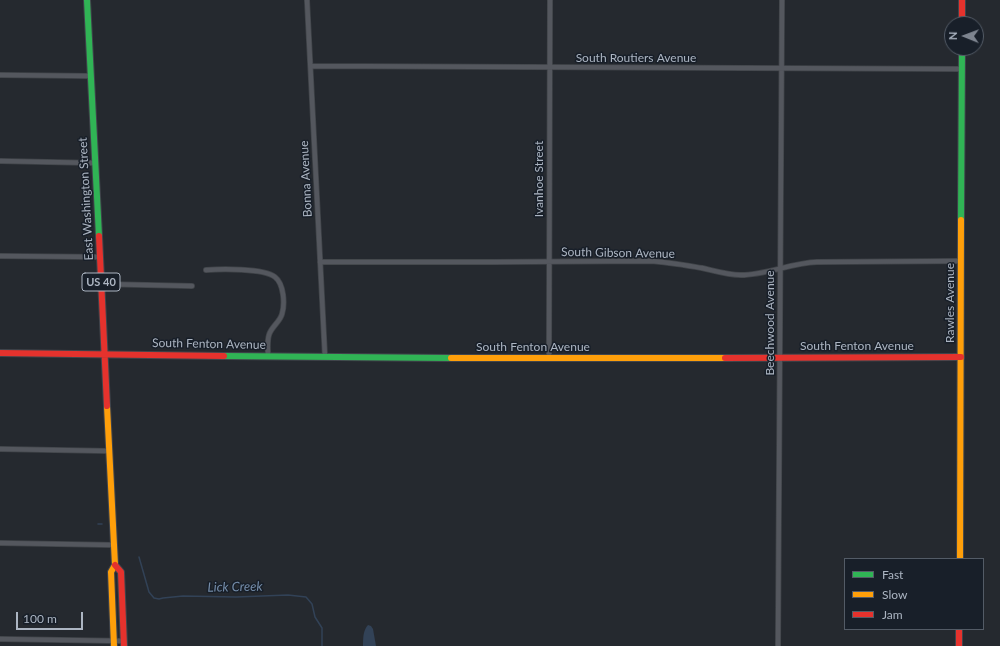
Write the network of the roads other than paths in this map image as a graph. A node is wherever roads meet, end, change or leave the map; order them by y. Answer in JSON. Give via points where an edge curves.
{"nodes":[{"id":1,"x":87,"y":0,"type":"edge"},
{"id":2,"x":307,"y":0,"type":"edge"},
{"id":3,"x":550,"y":0,"type":"edge"},
{"id":4,"x":782,"y":0,"type":"edge"},
{"id":5,"x":962,"y":0,"type":"edge"},
{"id":6,"x":962,"y":16,"type":"edge"},
{"id":7,"x":962,"y":56,"type":"edge"},
{"id":8,"x":311,"y":66,"type":"junction"},
{"id":9,"x":550,"y":67,"type":"junction"},
{"id":10,"x":782,"y":69,"type":"junction"},
{"id":11,"x":962,"y":69,"type":"junction"},
{"id":12,"x":0,"y":75,"type":"edge"},
{"id":13,"x":91,"y":76,"type":"junction"},
{"id":14,"x":0,"y":161,"type":"edge"},
{"id":15,"x":95,"y":163,"type":"junction"},
{"id":16,"x":0,"y":256,"type":"edge"},
{"id":17,"x":100,"y":258,"type":"junction"},
{"id":18,"x":320,"y":262,"type":"junction"},
{"id":19,"x":549,"y":262,"type":"junction"},
{"id":20,"x":961,"y":262,"type":"junction"},
{"id":21,"x":780,"y":268,"type":"junction"},
{"id":22,"x":206,"y":270,"type":"dead end"},
{"id":23,"x":101,"y":284,"type":"junction"},
{"id":24,"x":192,"y":286,"type":"dead end"},
{"id":25,"x":0,"y":353,"type":"edge"},
{"id":26,"x":105,"y":354,"type":"junction"},
{"id":27,"x":268,"y":356,"type":"junction"},
{"id":28,"x":326,"y":357,"type":"junction"},
{"id":29,"x":960,"y":357,"type":"junction"},
{"id":30,"x":549,"y":358,"type":"junction"},
{"id":31,"x":780,"y":358,"type":"junction"},
{"id":32,"x":0,"y":449,"type":"edge"},
{"id":33,"x":109,"y":451,"type":"junction"},
{"id":34,"x":0,"y":543,"type":"edge"},
{"id":35,"x":114,"y":545,"type":"junction"},
{"id":36,"x":960,"y":558,"type":"edge"},
{"id":37,"x":115,"y":564,"type":"junction"},
{"id":38,"x":959,"y":630,"type":"edge"},
{"id":39,"x":0,"y":639,"type":"edge"},
{"id":40,"x":114,"y":643,"type":"edge"},
{"id":41,"x":124,"y":643,"type":"edge"},
{"id":42,"x":778,"y":646,"type":"edge"},
{"id":43,"x":959,"y":646,"type":"edge"}],
"edges":[{"from":1,"to":13,"type":"street","name":"East Washington Street","number":"US 40"},
{"from":2,"to":8,"type":"street","name":"Bonna Avenue"},
{"from":3,"to":9,"type":"street","name":"Ivanhoe Street"},
{"from":4,"to":10,"type":"street","name":"Beechwood Avenue"},
{"from":5,"to":6,"type":"street"},
{"from":7,"to":11,"type":"street","name":"Rawles Avenue"},
{"from":8,"to":9,"type":"street","name":"South Routiers Avenue"},
{"from":8,"to":18,"type":"street","name":"Bonna Avenue"},
{"from":9,"to":10,"type":"street","name":"South Routiers Avenue"},
{"from":9,"to":19,"type":"street","name":"Ivanhoe Street"},
{"from":10,"to":11,"type":"street","name":"South Routiers Avenue"},
{"from":10,"to":21,"type":"street","name":"Beechwood Avenue"},
{"from":11,"to":20,"type":"street","name":"Rawles Avenue"},
{"from":12,"to":13,"type":"street"},
{"from":13,"to":15,"type":"street","name":"East Washington Street","number":"US 40"},
{"from":14,"to":15,"type":"street"},
{"from":15,"to":17,"type":"street","name":"East Washington Street","number":"US 40"},
{"from":16,"to":17,"type":"street"},
{"from":17,"to":23,"type":"street","name":"East Washington Street","number":"US 40"},
{"from":18,"to":19,"type":"street","name":"South Gibson Avenue"},
{"from":18,"to":28,"type":"street","name":"Bonna Avenue"},
{"from":19,"to":21,"type":"street","name":"South Gibson Avenue","via":[[658,262],[740,275]]},
{"from":19,"to":30,"type":"street","name":"Ivanhoe Street"},
{"from":20,"to":21,"type":"street","name":"South Gibson Avenue","via":[[823,261]]},
{"from":20,"to":29,"type":"street","name":"Rawles Avenue"},
{"from":21,"to":31,"type":"street","name":"Beechwood Avenue"},
{"from":22,"to":27,"type":"street","via":[[252,270],[269,274],[278,280],[282,288],[283,313],[269,334]]},
{"from":23,"to":24,"type":"street"},
{"from":23,"to":26,"type":"street","name":"East Washington Street","number":"US 40"},
{"from":25,"to":26,"type":"street","name":"South Fenton Avenue"},
{"from":26,"to":27,"type":"street","name":"South Fenton Avenue"},
{"from":26,"to":33,"type":"street","name":"East Washington Street","number":"US 40"},
{"from":27,"to":28,"type":"street","name":"South Fenton Avenue"},
{"from":28,"to":30,"type":"street","name":"South Fenton Avenue"},
{"from":29,"to":31,"type":"street","name":"South Fenton Avenue"},
{"from":29,"to":36,"type":"street","name":"Rawles Avenue"},
{"from":30,"to":31,"type":"street","name":"South Fenton Avenue"},
{"from":31,"to":42,"type":"street","name":"Beechwood Avenue"},
{"from":32,"to":33,"type":"street"},
{"from":33,"to":35,"type":"street","name":"East Washington Street","number":"US 40"},
{"from":34,"to":35,"type":"street"},
{"from":35,"to":37,"type":"street","name":"East Washington Street","number":"US 40"},
{"from":37,"to":40,"type":"street","name":"East Washington Street","number":"US 40","via":[[111,572]]},
{"from":37,"to":41,"type":"street","name":"East Washington Street","number":"US 40","via":[[121,572]]},
{"from":38,"to":43,"type":"street"},
{"from":39,"to":40,"type":"street"},
{"from":40,"to":41,"type":"street"}]}
